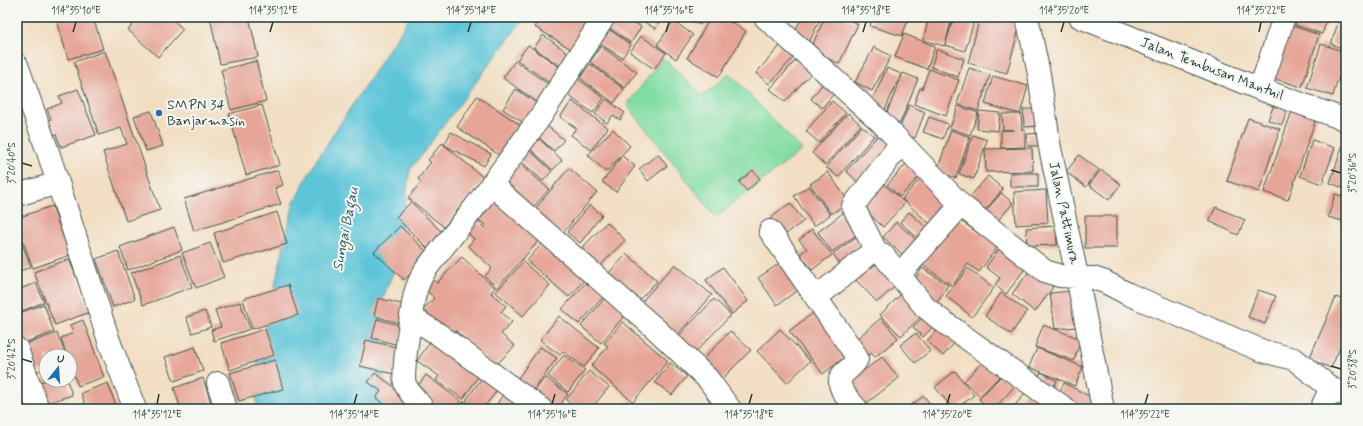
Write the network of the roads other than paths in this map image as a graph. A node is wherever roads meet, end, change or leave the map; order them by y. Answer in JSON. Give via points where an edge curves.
{"nodes":[{"id":1,"x":604,"y":17,"type":"edge"},
{"id":2,"x":765,"y":17,"type":"edge"},
{"id":3,"x":1027,"y":17,"type":"edge"},
{"id":4,"x":1080,"y":17,"type":"edge"},
{"id":5,"x":1284,"y":17,"type":"edge"},
{"id":6,"x":17,"y":65,"type":"edge"},
{"id":7,"x":1260,"y":89,"type":"junction"},
{"id":8,"x":1346,"y":120,"type":"edge"},
{"id":9,"x":901,"y":143,"type":"junction"},
{"id":10,"x":58,"y":183,"type":"junction"},
{"id":11,"x":491,"y":184,"type":"junction"},
{"id":12,"x":17,"y":195,"type":"edge"},
{"id":13,"x":961,"y":205,"type":"junction"},
{"id":14,"x":770,"y":231,"type":"dead end"},
{"id":15,"x":876,"y":251,"type":"junction"},
{"id":16,"x":899,"y":275,"type":"junction"},
{"id":17,"x":1077,"y":276,"type":"junction"},
{"id":18,"x":817,"y":297,"type":"junction"},
{"id":19,"x":411,"y":317,"type":"junction"},
{"id":20,"x":17,"y":349,"type":"edge"},
{"id":21,"x":218,"y":382,"type":"dead end"},
{"id":22,"x":1339,"y":392,"type":"edge"},
{"id":23,"x":38,"y":409,"type":"edge"},
{"id":24,"x":135,"y":409,"type":"edge"},
{"id":25,"x":226,"y":409,"type":"edge"},
{"id":26,"x":423,"y":409,"type":"edge"},
{"id":27,"x":541,"y":409,"type":"edge"},
{"id":28,"x":730,"y":409,"type":"edge"},
{"id":29,"x":857,"y":409,"type":"edge"},
{"id":30,"x":1066,"y":409,"type":"edge"},
{"id":31,"x":1103,"y":409,"type":"edge"},
{"id":32,"x":1321,"y":409,"type":"edge"}],
"edges":[{"from":1,"to":11,"type":"street","via":[[541,116]]},
{"from":2,"to":9,"type":"street"},
{"from":3,"to":17,"type":"street","name":"Jalan Pattimura","via":[[1050,148]]},
{"from":4,"to":7,"type":"street","name":"Jalan Tembusan Mantuil"},
{"from":5,"to":7,"type":"street"},
{"from":6,"to":10,"type":"street"},
{"from":7,"to":8,"type":"street","name":"Jalan Tembusan Mantuil"},
{"from":9,"to":13,"type":"street"},
{"from":9,"to":15,"type":"street","via":[[853,206]]},
{"from":10,"to":12,"type":"street"},
{"from":10,"to":24,"type":"street","via":[[109,341]]},
{"from":11,"to":19,"type":"street","via":[[426,269],[415,293]]},
{"from":11,"to":28,"type":"street","via":[[658,331],[708,379]]},
{"from":13,"to":16,"type":"street"},
{"from":13,"to":17,"type":"street","via":[[1045,271],[1060,276]]},
{"from":14,"to":18,"type":"street"},
{"from":15,"to":16,"type":"street","via":[[884,256]]},
{"from":15,"to":18,"type":"street"},
{"from":16,"to":30,"type":"street","via":[[925,307],[941,320]]},
{"from":17,"to":22,"type":"street","via":[[1105,282],[1263,351],[1294,359]]},
{"from":17,"to":31,"type":"street","name":"Jalan Pattimura"},
{"from":18,"to":29,"type":"street","via":[[857,357],[855,364],[842,374],[839,381],[840,387]]},
{"from":19,"to":26,"type":"street","via":[[404,383]]},
{"from":19,"to":27,"type":"street"},
{"from":20,"to":23,"type":"street"},
{"from":21,"to":25,"type":"street"},
{"from":22,"to":32,"type":"street"}]}
